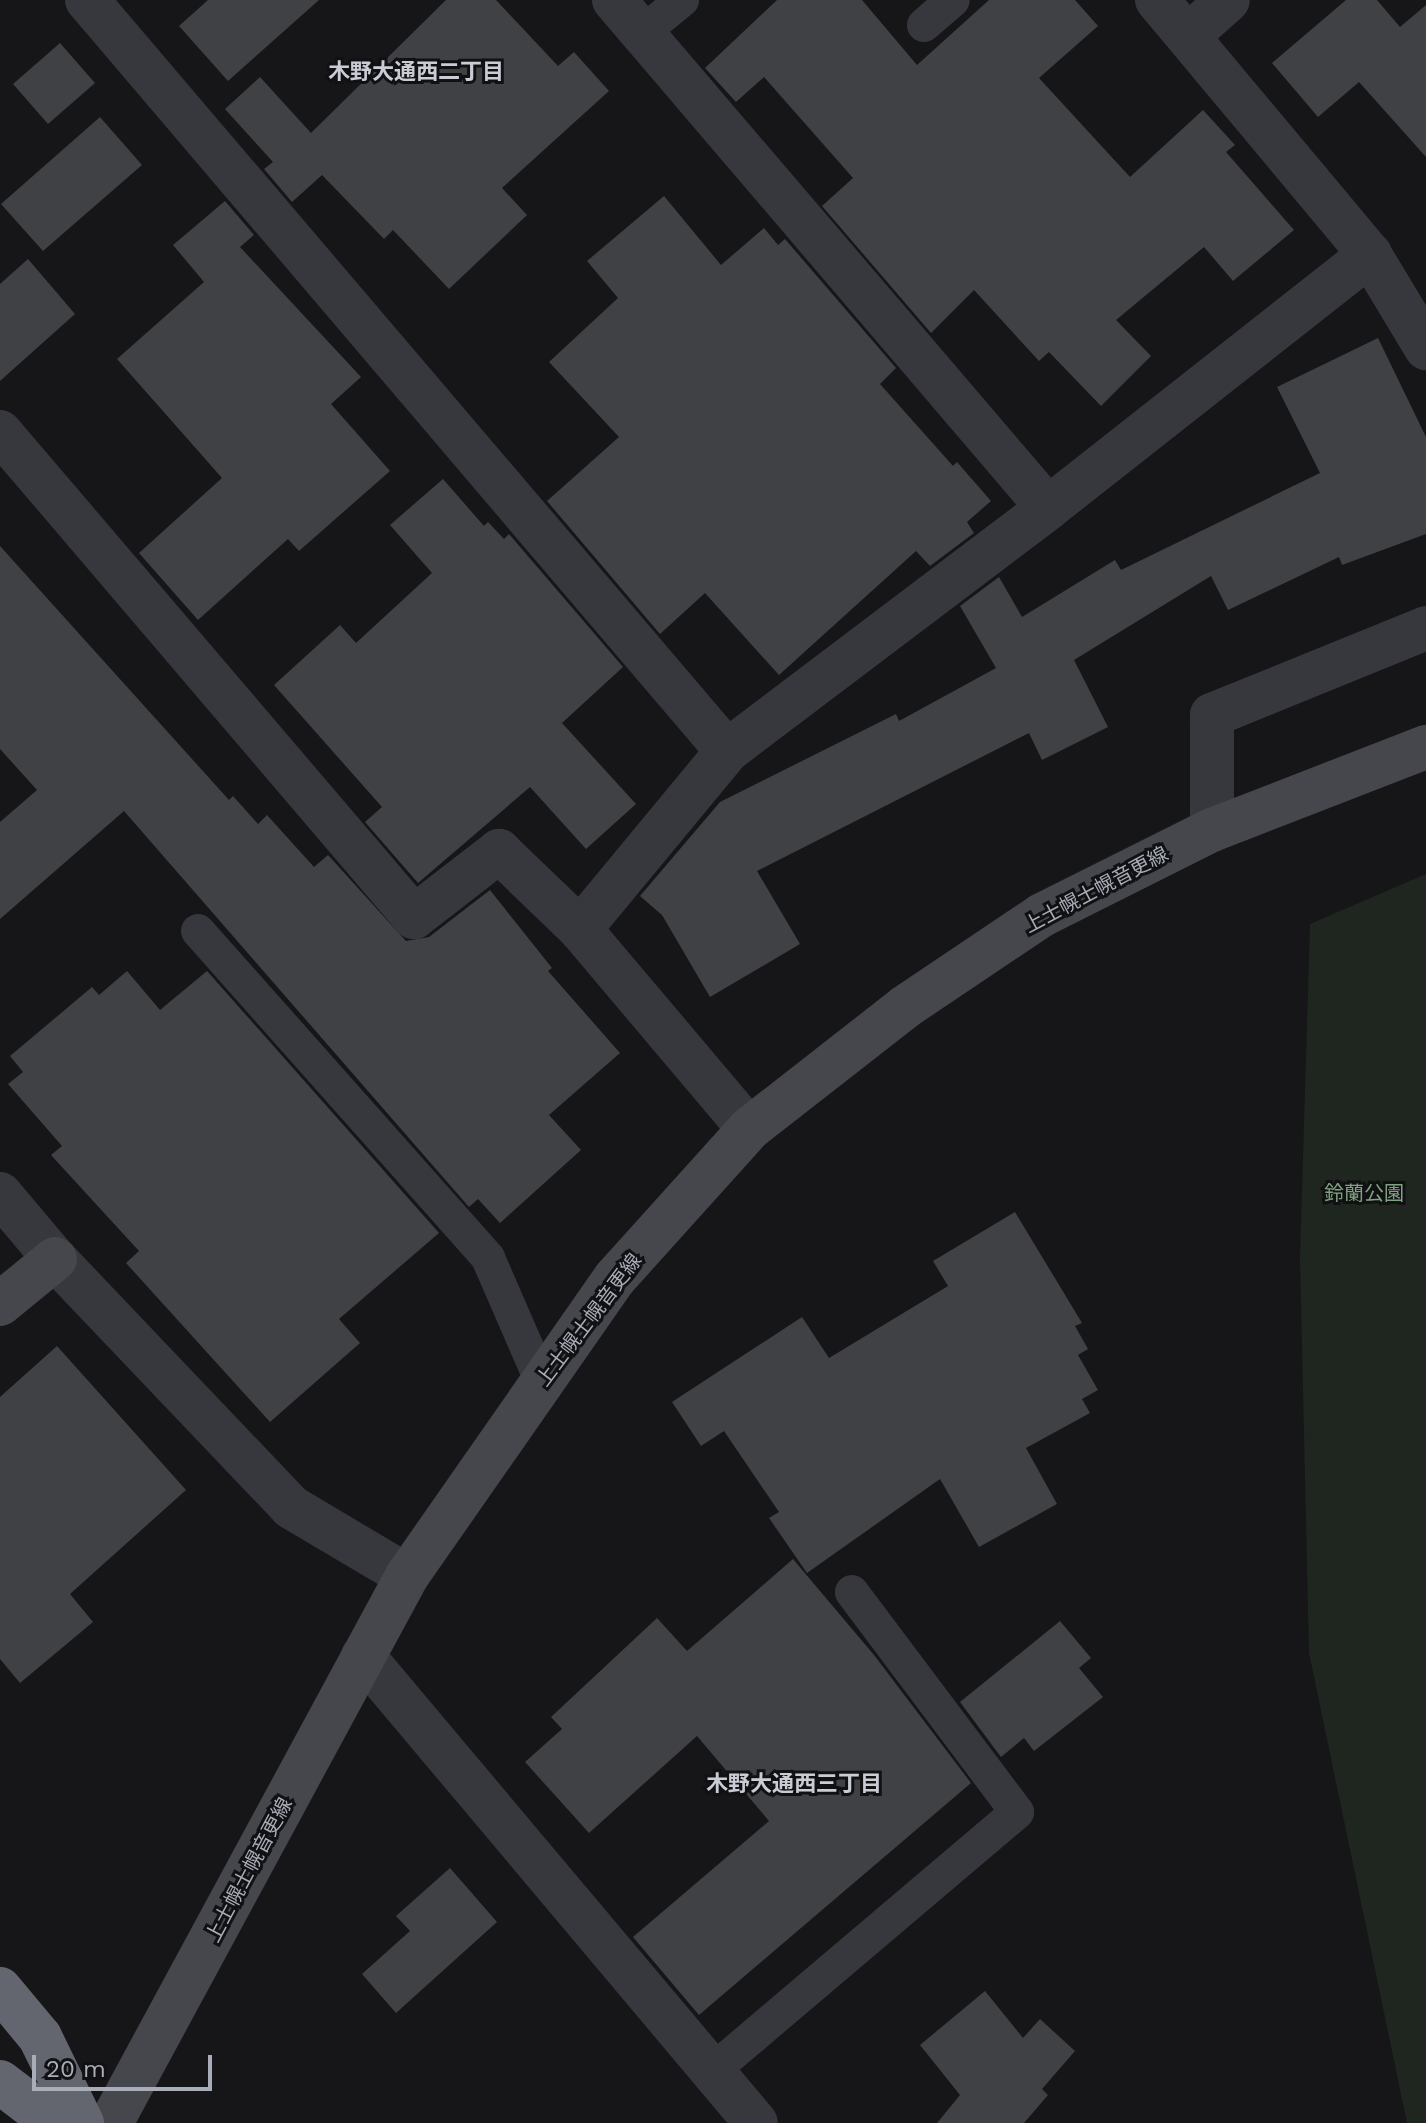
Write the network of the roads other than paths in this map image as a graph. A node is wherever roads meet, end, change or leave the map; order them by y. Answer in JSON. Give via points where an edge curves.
{"nodes":[{"id":1,"x":87,"y":0,"type":"edge"},
{"id":2,"x":614,"y":0,"type":"edge"},
{"id":3,"x":682,"y":0,"type":"edge"},
{"id":4,"x":953,"y":0,"type":"edge"},
{"id":5,"x":1157,"y":0,"type":"edge"},
{"id":6,"x":1228,"y":0,"type":"edge"},
{"id":7,"x":924,"y":25,"type":"dead end"},
{"id":8,"x":642,"y":33,"type":"junction"},
{"id":9,"x":1189,"y":35,"type":"junction"},
{"id":10,"x":1370,"y":255,"type":"junction"},
{"id":11,"x":1422,"y":332,"type":"edge"},
{"id":12,"x":0,"y":432,"type":"edge"},
{"id":13,"x":1048,"y":508,"type":"junction"},
{"id":14,"x":1426,"y":628,"type":"edge"},
{"id":15,"x":1426,"y":747,"type":"edge"},
{"id":16,"x":727,"y":751,"type":"junction"},
{"id":17,"x":1212,"y":830,"type":"junction"},
{"id":18,"x":580,"y":929,"type":"junction"},
{"id":19,"x":198,"y":931,"type":"dead end"},
{"id":20,"x":749,"y":1129,"type":"junction"},
{"id":21,"x":0,"y":1194,"type":"edge"},
{"id":22,"x":55,"y":1259,"type":"junction"},
{"id":23,"x":0,"y":1304,"type":"edge"},
{"id":24,"x":542,"y":1382,"type":"junction"},
{"id":25,"x":407,"y":1576,"type":"junction"},
{"id":26,"x":852,"y":1592,"type":"dead end"},
{"id":27,"x":363,"y":1656,"type":"junction"},
{"id":28,"x":0,"y":1989,"type":"edge"},
{"id":29,"x":712,"y":2071,"type":"junction"},
{"id":30,"x":0,"y":2082,"type":"edge"},
{"id":31,"x":54,"y":2123,"type":"edge"},
{"id":32,"x":82,"y":2123,"type":"edge"},
{"id":33,"x":111,"y":2123,"type":"edge"},
{"id":34,"x":756,"y":2123,"type":"edge"}],
"edges":[{"from":1,"to":16,"type":"street"},
{"from":2,"to":8,"type":"street"},
{"from":3,"to":8,"type":"lane"},
{"from":4,"to":7,"type":"lane"},
{"from":5,"to":9,"type":"street"},
{"from":6,"to":9,"type":"street"},
{"from":8,"to":13,"type":"street"},
{"from":9,"to":10,"type":"street"},
{"from":10,"to":11,"type":"street"},
{"from":10,"to":13,"type":"street"},
{"from":12,"to":18,"type":"street","via":[[414,917],[499,851]]},
{"from":13,"to":16,"type":"street"},
{"from":14,"to":17,"type":"street","via":[[1212,715]]},
{"from":15,"to":17,"type":"main road","name":"上士幌士幌音更線"},
{"from":16,"to":18,"type":"street"},
{"from":17,"to":20,"type":"main road","name":"上士幌士幌音更線","via":[[1042,915],[905,1007]]},
{"from":18,"to":20,"type":"street"},
{"from":19,"to":24,"type":"lane","via":[[488,1258]]},
{"from":20,"to":24,"type":"main road","name":"上士幌士幌音更線","via":[[615,1278]]},
{"from":21,"to":22,"type":"street"},
{"from":22,"to":23,"type":"main road"},
{"from":22,"to":25,"type":"street","via":[[291,1507]]},
{"from":24,"to":25,"type":"main road","name":"上士幌士幌音更線"},
{"from":25,"to":27,"type":"main road","name":"上士幌士幌音更線"},
{"from":26,"to":29,"type":"lane","via":[[1017,1812]]},
{"from":27,"to":29,"type":"street"},
{"from":27,"to":33,"type":"main road","name":"上士幌士幌音更線"},
{"from":28,"to":32,"type":"highway","via":[[40,2037]]},
{"from":29,"to":34,"type":"street"},
{"from":30,"to":31,"type":"highway"}]}
